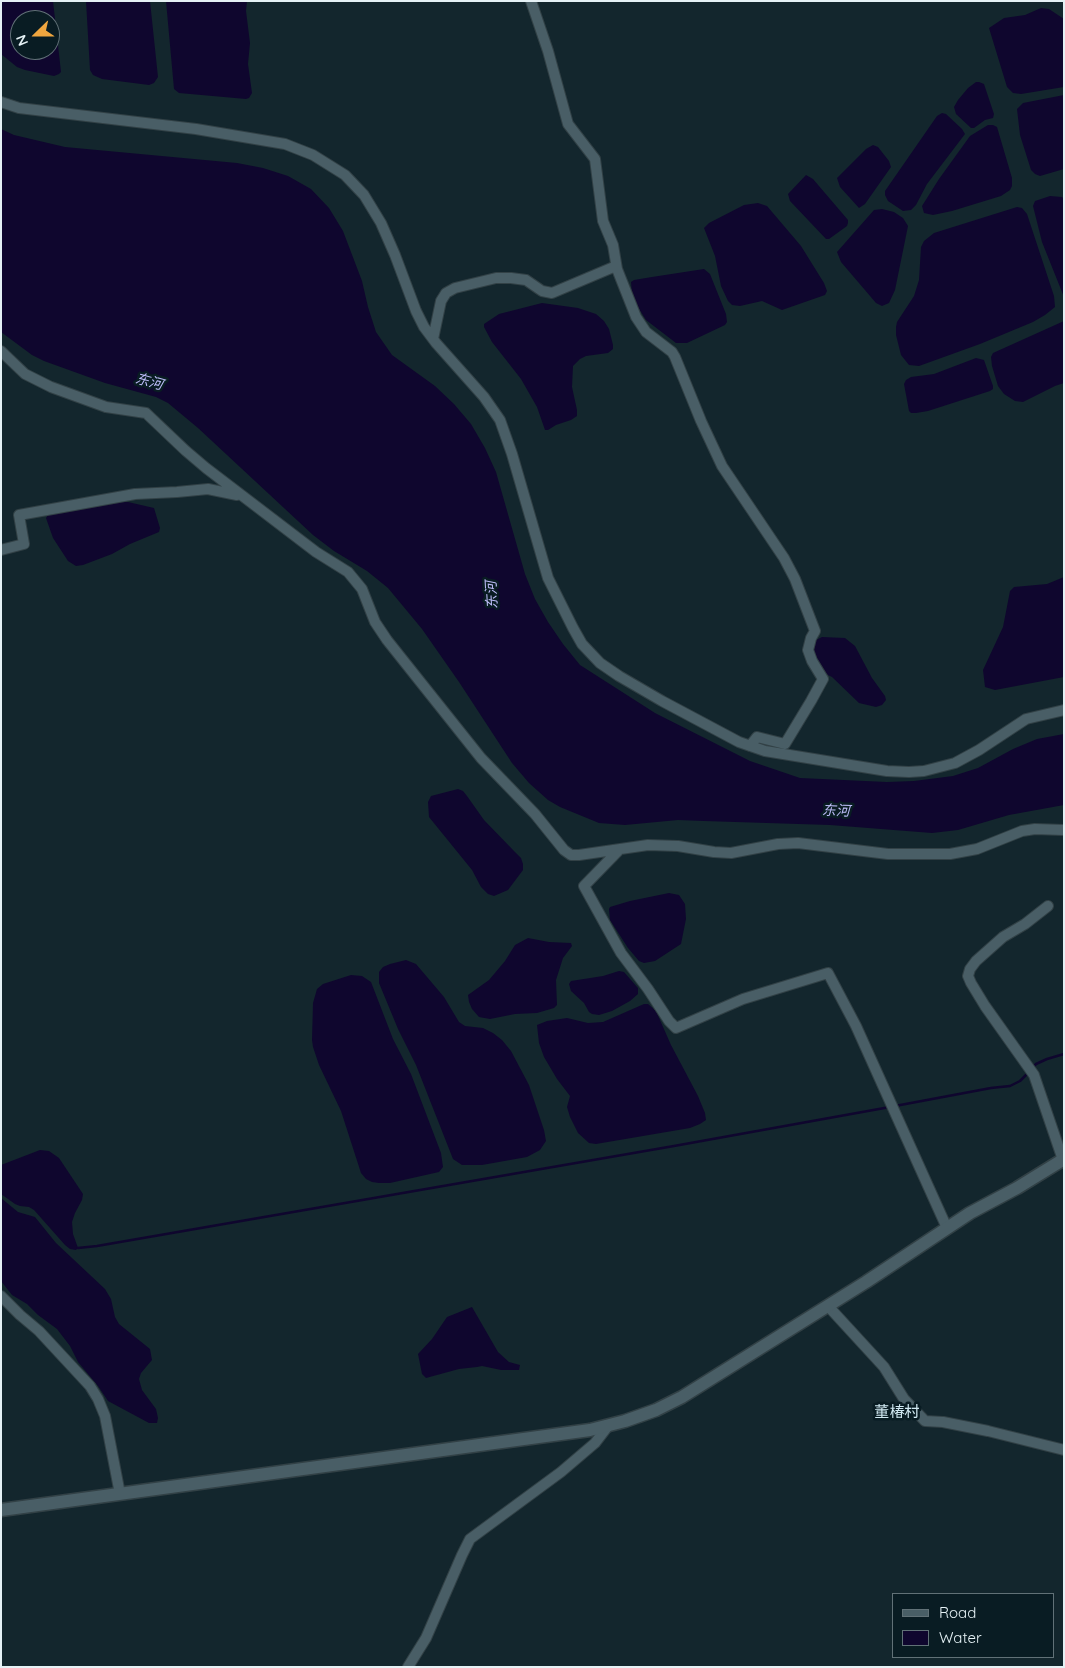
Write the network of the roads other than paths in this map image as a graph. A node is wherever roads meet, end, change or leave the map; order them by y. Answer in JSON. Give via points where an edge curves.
{"nodes":[{"id":1,"x":531,"y":1,"type":"edge"},
{"id":2,"x":1,"y":102,"type":"edge"},
{"id":3,"x":616,"y":266,"type":"junction"},
{"id":4,"x":433,"y":339,"type":"junction"},
{"id":5,"x":1,"y":351,"type":"edge"},
{"id":6,"x":242,"y":496,"type":"junction"},
{"id":7,"x":1,"y":550,"type":"edge"},
{"id":8,"x":1064,"y":710,"type":"edge"},
{"id":9,"x":750,"y":746,"type":"junction"},
{"id":10,"x":1064,"y":830,"type":"edge"},
{"id":11,"x":620,"y":849,"type":"junction"},
{"id":12,"x":1048,"y":906,"type":"dead end"},
{"id":13,"x":1063,"y":1160,"type":"edge"},
{"id":14,"x":947,"y":1228,"type":"junction"},
{"id":15,"x":1,"y":1296,"type":"edge"},
{"id":16,"x":828,"y":1306,"type":"junction"},
{"id":17,"x":608,"y":1426,"type":"junction"},
{"id":18,"x":1064,"y":1450,"type":"edge"},
{"id":19,"x":120,"y":1494,"type":"junction"},
{"id":20,"x":1,"y":1510,"type":"edge"},
{"id":21,"x":408,"y":1667,"type":"edge"}],
"edges":[{"from":1,"to":3,"type":"street","via":[[568,124],[595,160],[604,221]]},
{"from":2,"to":4,"type":"street","via":[[19,108],[233,135],[285,144],[313,155],[346,175],[371,206],[388,237],[419,318]]},
{"from":3,"to":4,"type":"street","via":[[552,293],[542,291],[526,280],[511,278],[496,278],[455,288],[441,301]]},
{"from":3,"to":9,"type":"street","via":[[640,325],[675,357],[722,466],[784,558],[815,631],[808,650],[823,679],[811,701],[785,744],[757,737]]},
{"from":4,"to":9,"type":"street","via":[[500,420],[548,578],[590,654],[607,669],[636,686]]},
{"from":5,"to":6,"type":"street","via":[[25,374],[51,387],[106,407],[146,413],[186,451]]},
{"from":6,"to":7,"type":"street","via":[[208,489],[135,494],[19,515],[24,544]]},
{"from":6,"to":11,"type":"street","via":[[348,572],[362,589],[375,622],[387,640],[481,758],[535,814],[564,850],[575,856]]},
{"from":8,"to":9,"type":"street","via":[[1026,719],[966,758],[924,771],[887,771],[771,753]]},
{"from":10,"to":11,"type":"street","via":[[1022,831],[977,849],[950,854],[888,854],[798,843],[724,853],[663,845]]},
{"from":11,"to":14,"type":"street","via":[[584,886],[621,953],[676,1028],[743,999],[828,973],[856,1026]]},
{"from":12,"to":13,"type":"street","via":[[1003,937],[976,961],[969,973],[980,998],[1037,1082]]},
{"from":13,"to":14,"type":"street"},
{"from":14,"to":16,"type":"street"},
{"from":15,"to":19,"type":"street","via":[[39,1331],[98,1399],[104,1412]]},
{"from":16,"to":17,"type":"street","via":[[682,1398],[643,1416]]},
{"from":16,"to":18,"type":"street","via":[[884,1367],[904,1399],[925,1421]]},
{"from":17,"to":19,"type":"street"},
{"from":17,"to":21,"type":"street","via":[[595,1443],[561,1472],[470,1539],[426,1638]]},
{"from":19,"to":20,"type":"street"}]}
